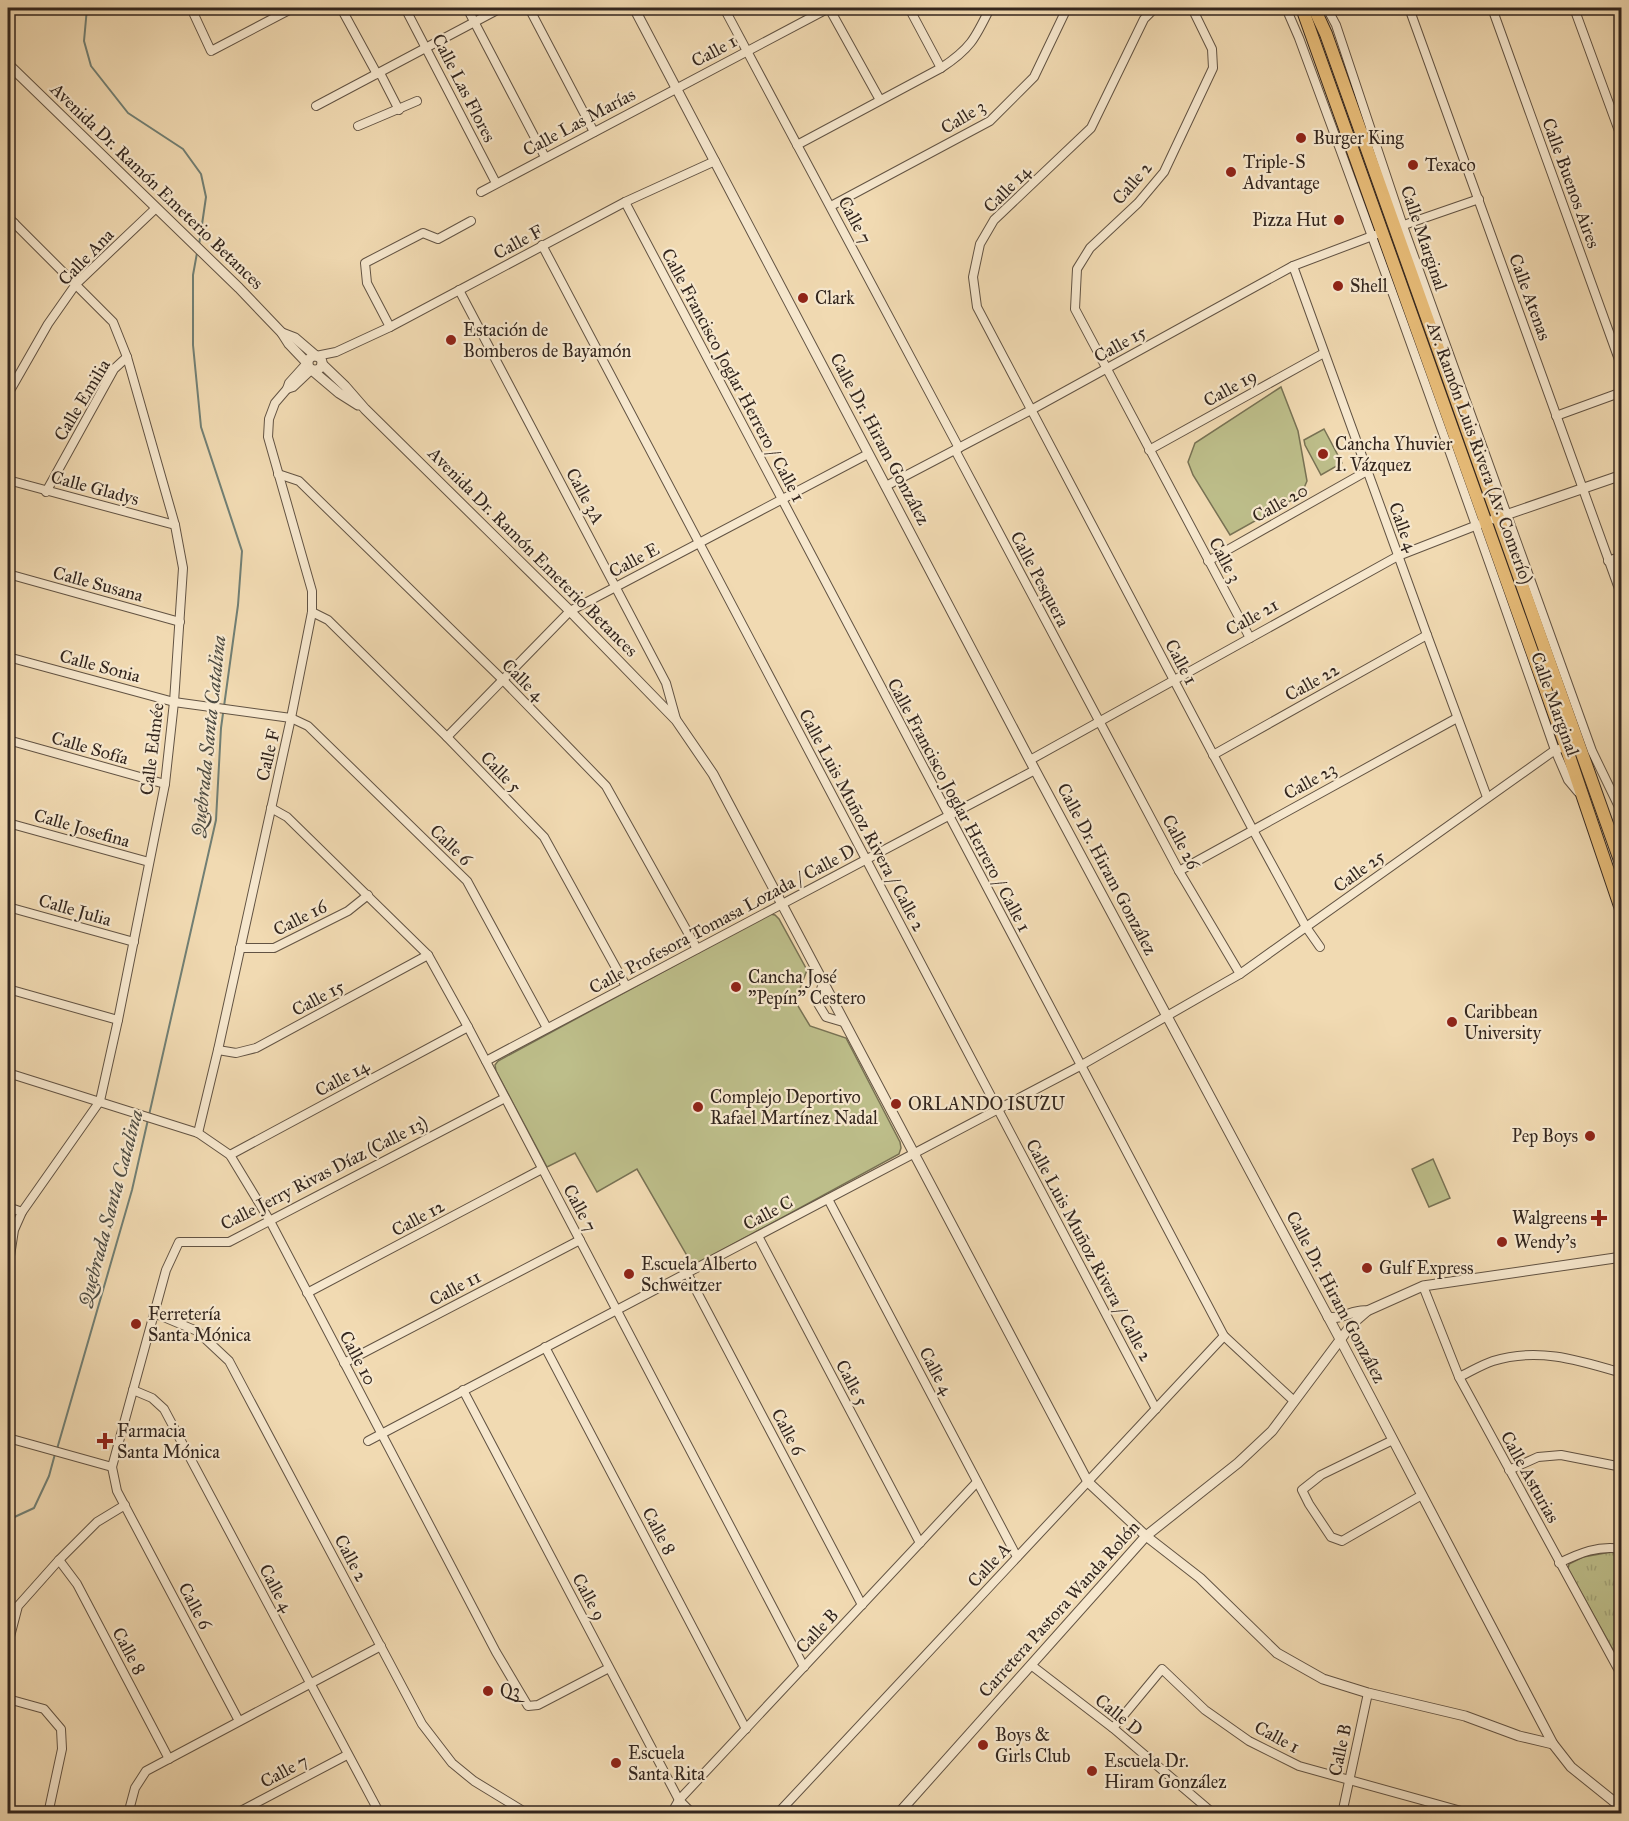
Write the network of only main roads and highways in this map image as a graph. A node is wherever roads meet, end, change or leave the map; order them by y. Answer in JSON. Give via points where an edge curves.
{"nodes":[{"id":1,"x":1302,"y":8,"type":"edge"},
{"id":2,"x":1314,"y":8,"type":"edge"},
{"id":3,"x":1492,"y":520,"type":"junction"},
{"id":4,"x":1622,"y":866,"type":"edge"},
{"id":5,"x":1622,"y":912,"type":"edge"}],
"edges":[{"from":1,"to":3,"type":"main road","name":"Av. Ramón Luis Rivera (Av. Comerío)","via":[[1377,234]]},
{"from":2,"to":3,"type":"main road","name":"Av. Ramón Luis Rivera (Av. Comerío)","via":[[1399,227]]},
{"from":3,"to":4,"type":"main road","name":"Av. Ramón Luis Rivera (Av. Comerío)"},
{"from":3,"to":5,"type":"main road","name":"Av. Ramón Luis Rivera (Av. Comerío)","via":[[1560,748],[1583,797]]}]}
